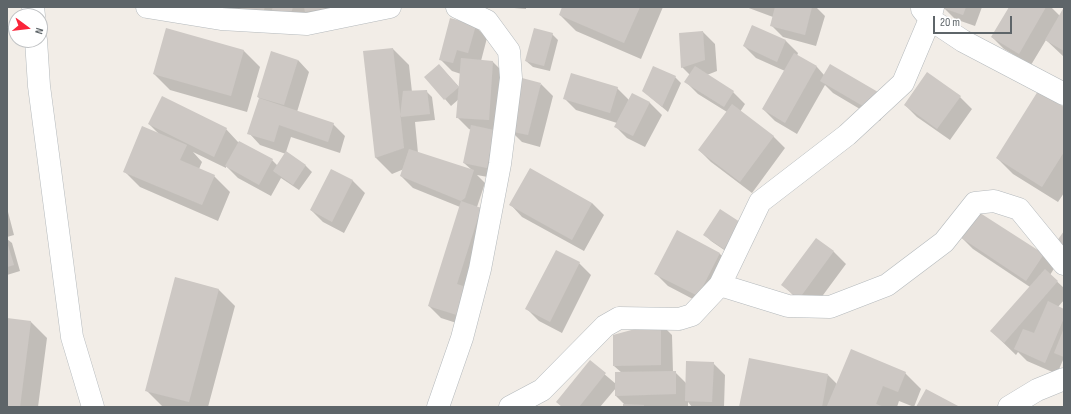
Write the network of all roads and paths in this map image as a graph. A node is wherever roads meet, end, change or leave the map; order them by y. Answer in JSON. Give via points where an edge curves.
{"nodes":[{"id":1,"x":147,"y":7,"type":"edge"},
{"id":2,"x":390,"y":7,"type":"edge"},
{"id":3,"x":457,"y":7,"type":"edge"},
{"id":4,"x":928,"y":11,"type":"edge"},
{"id":5,"x":37,"y":48,"type":"edge"},
{"id":6,"x":1064,"y":94,"type":"edge"},
{"id":7,"x":1064,"y":264,"type":"edge"},
{"id":8,"x":720,"y":285,"type":"junction"},
{"id":9,"x":1064,"y":379,"type":"edge"},
{"id":10,"x":93,"y":407,"type":"edge"},
{"id":11,"x":438,"y":407,"type":"edge"},
{"id":12,"x":510,"y":407,"type":"edge"},
{"id":13,"x":1009,"y":407,"type":"edge"}],
"edges":[{"from":1,"to":2,"type":"street","via":[[221,20],[307,24]]},
{"from":3,"to":11,"type":"street","via":[[488,20],[509,51],[511,78],[500,164],[480,269],[462,338]]},
{"from":4,"to":6,"type":"street","via":[[963,41]]},
{"from":4,"to":8,"type":"street","via":[[903,83],[847,135],[760,202]]},
{"from":5,"to":10,"type":"street","via":[[39,86],[72,337]]},
{"from":7,"to":8,"type":"street","via":[[1019,209],[994,201],[975,202],[944,242],[886,285],[830,307],[788,306]]},
{"from":8,"to":12,"type":"street","via":[[692,315],[679,319],[619,318],[610,323],[542,390]]},
{"from":9,"to":13,"type":"street","via":[[1037,390]]}]}
